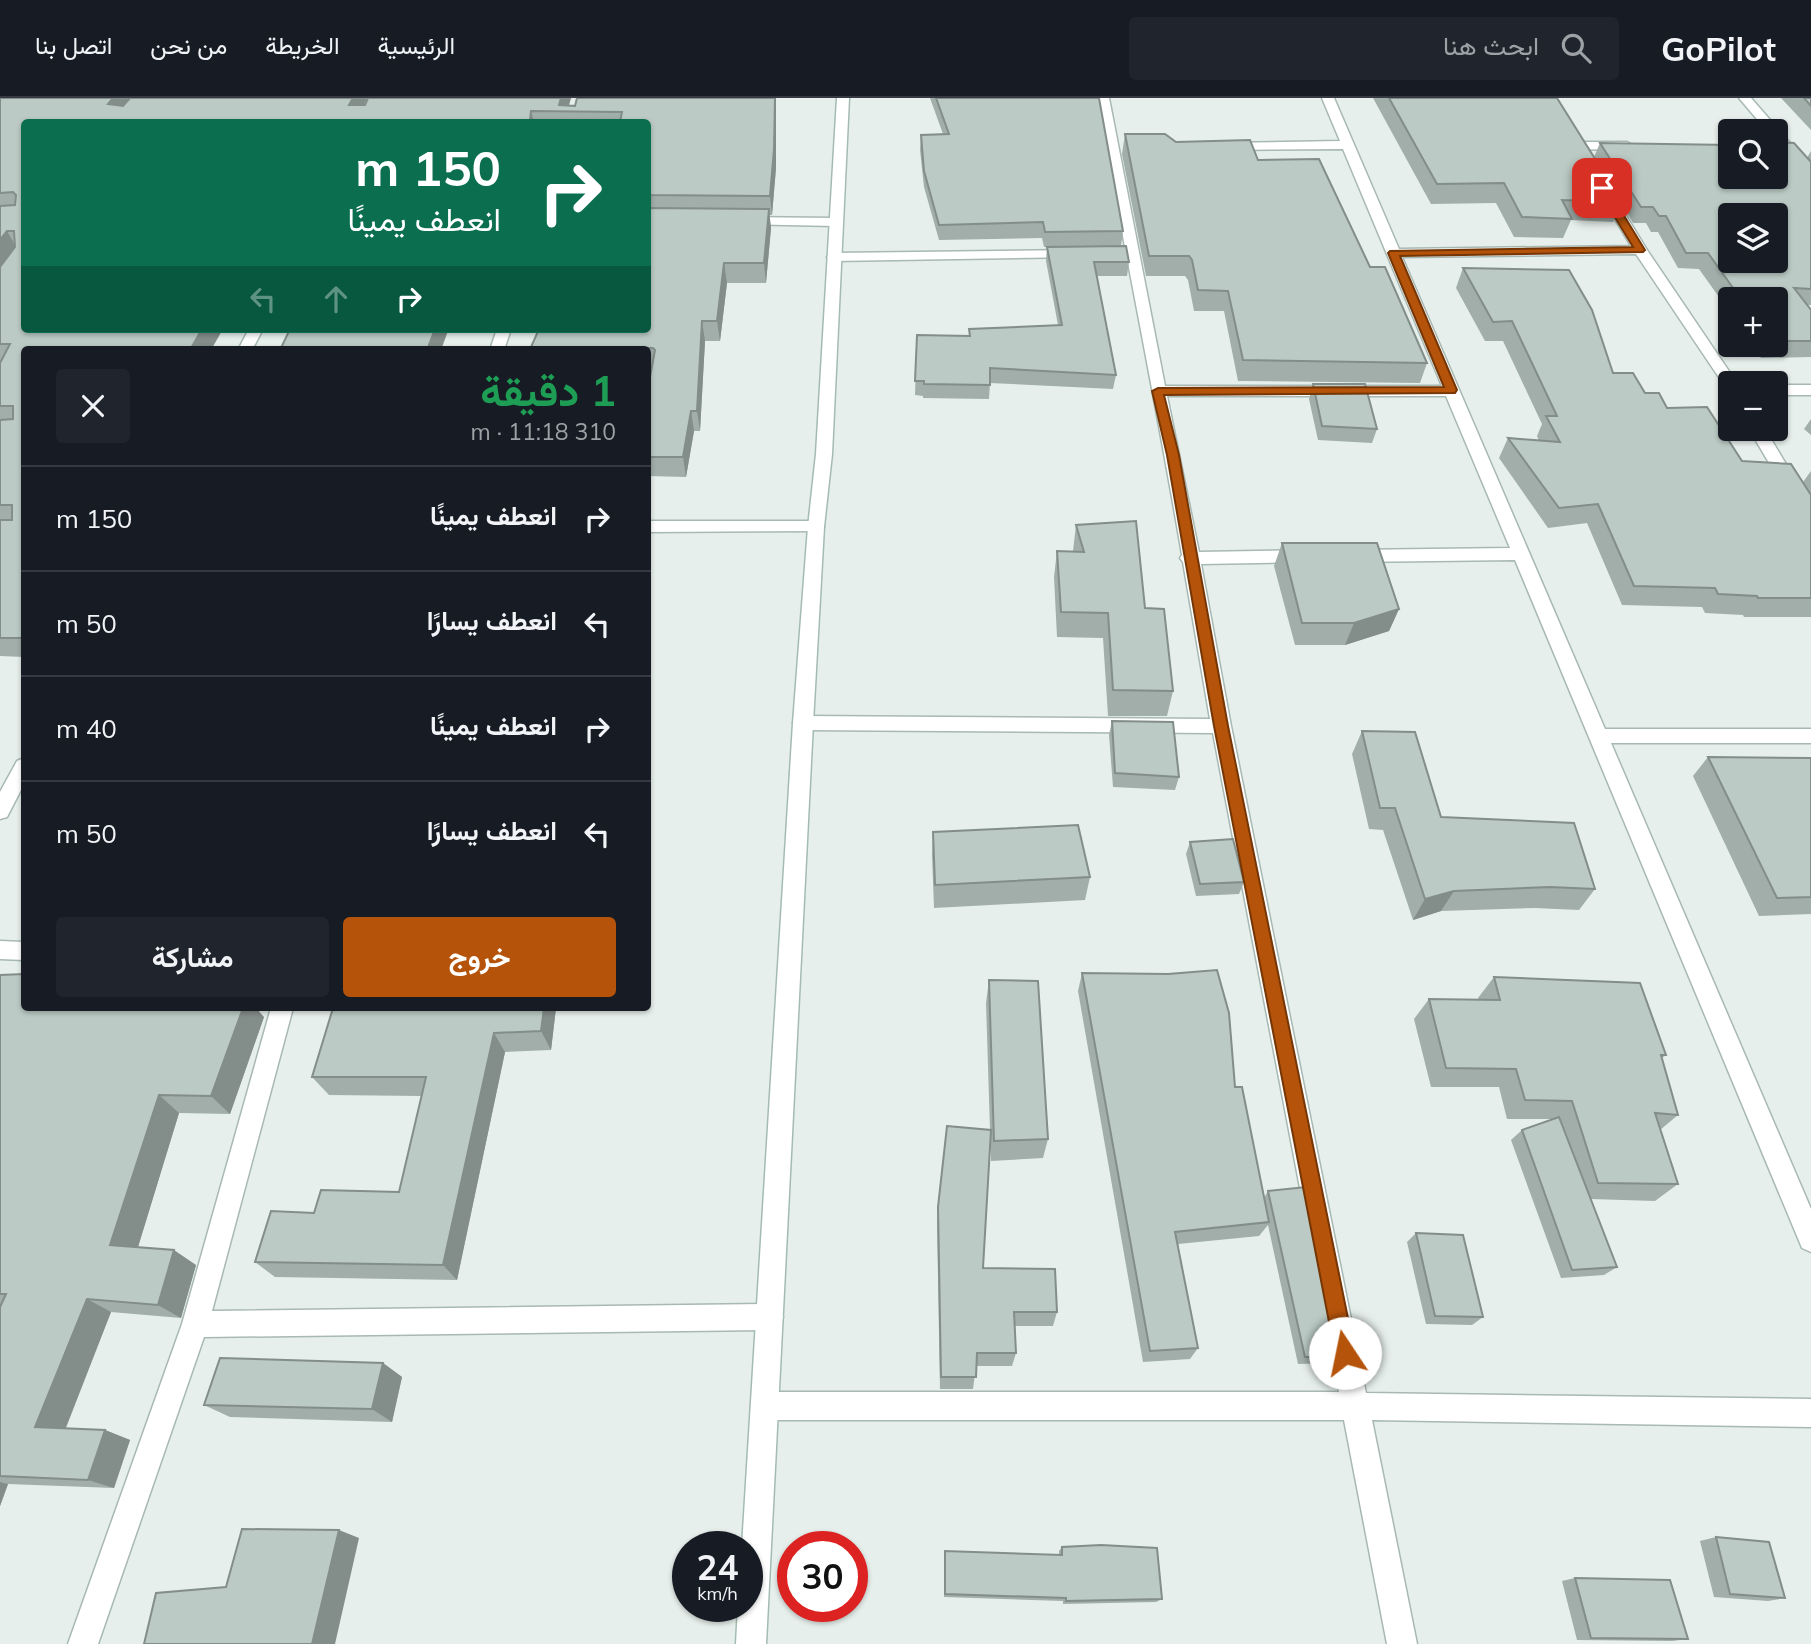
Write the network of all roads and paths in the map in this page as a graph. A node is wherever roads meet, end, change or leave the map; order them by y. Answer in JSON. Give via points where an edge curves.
{"nodes":[{"id":1,"x":843,"y":98,"type":"edge"},
{"id":2,"x":1102,"y":98,"type":"edge"},
{"id":3,"x":1328,"y":98,"type":"edge"},
{"id":4,"x":1745,"y":98,"type":"edge"},
{"id":5,"x":1762,"y":119,"type":"edge"},
{"id":6,"x":1349,"y":145,"type":"junction"},
{"id":7,"x":1641,"y":146,"type":"edge"},
{"id":8,"x":1210,"y":147,"type":"edge"},
{"id":9,"x":1577,"y":147,"type":"edge"},
{"id":10,"x":1788,"y":150,"type":"edge"},
{"id":11,"x":1811,"y":175,"type":"edge"},
{"id":12,"x":1597,"y":181,"type":"edge"},
{"id":13,"x":728,"y":221,"type":"edge"},
{"id":14,"x":835,"y":222,"type":"junction"},
{"id":15,"x":1640,"y":250,"type":"junction"},
{"id":16,"x":1092,"y":253,"type":"edge"},
{"id":17,"x":1394,"y":253,"type":"junction"},
{"id":18,"x":834,"y":257,"type":"junction"},
{"id":19,"x":1722,"y":371,"type":"edge"},
{"id":20,"x":1451,"y":390,"type":"junction"},
{"id":21,"x":1788,"y":390,"type":"edge"},
{"id":22,"x":1811,"y":390,"type":"edge"},
{"id":23,"x":1158,"y":391,"type":"junction"},
{"id":24,"x":1764,"y":441,"type":"edge"},
{"id":25,"x":1811,"y":520,"type":"edge"},
{"id":26,"x":651,"y":527,"type":"edge"},
{"id":27,"x":816,"y":527,"type":"junction"},
{"id":28,"x":1520,"y":554,"type":"junction"},
{"id":29,"x":1189,"y":558,"type":"junction"},
{"id":30,"x":803,"y":723,"type":"junction"},
{"id":31,"x":1221,"y":726,"type":"junction"},
{"id":32,"x":1597,"y":736,"type":"junction"},
{"id":33,"x":1811,"y":736,"type":"edge"},
{"id":34,"x":21,"y":772,"type":"edge"},
{"id":35,"x":0,"y":811,"type":"edge"},
{"id":36,"x":0,"y":950,"type":"edge"},
{"id":37,"x":21,"y":951,"type":"edge"},
{"id":38,"x":281,"y":1011,"type":"edge"},
{"id":39,"x":1811,"y":1239,"type":"edge"},
{"id":40,"x":770,"y":1317,"type":"junction"},
{"id":41,"x":195,"y":1324,"type":"junction"},
{"id":42,"x":765,"y":1406,"type":"junction"},
{"id":43,"x":1356,"y":1406,"type":"junction"},
{"id":44,"x":1811,"y":1413,"type":"edge"},
{"id":45,"x":83,"y":1644,"type":"edge"},
{"id":46,"x":751,"y":1644,"type":"edge"},
{"id":47,"x":1402,"y":1644,"type":"edge"}],
"edges":[{"from":1,"to":14,"type":"street"},
{"from":2,"to":23,"type":"street","via":[[1119,147],[1125,253]]},
{"from":3,"to":6,"type":"street"},
{"from":4,"to":5,"type":"street"},
{"from":6,"to":8,"type":"street"},
{"from":6,"to":17,"type":"street"},
{"from":7,"to":9,"type":"street"},
{"from":10,"to":11,"type":"street"},
{"from":12,"to":15,"type":"street"},
{"from":13,"to":14,"type":"street"},
{"from":14,"to":18,"type":"street"},
{"from":15,"to":17,"type":"street"},
{"from":15,"to":19,"type":"street"},
{"from":16,"to":18,"type":"street"},
{"from":17,"to":20,"type":"street"},
{"from":18,"to":27,"type":"street"},
{"from":20,"to":23,"type":"street"},
{"from":20,"to":28,"type":"street"},
{"from":21,"to":22,"type":"street"},
{"from":23,"to":29,"type":"street"},
{"from":24,"to":25,"type":"street"},
{"from":26,"to":27,"type":"street"},
{"from":27,"to":30,"type":"street"},
{"from":28,"to":29,"type":"street"},
{"from":28,"to":32,"type":"street"},
{"from":29,"to":31,"type":"street"},
{"from":30,"to":31,"type":"street"},
{"from":30,"to":40,"type":"street"},
{"from":31,"to":43,"type":"street"},
{"from":32,"to":33,"type":"street"},
{"from":32,"to":39,"type":"street"},
{"from":34,"to":35,"type":"street"},
{"from":36,"to":37,"type":"street"},
{"from":38,"to":41,"type":"street"},
{"from":40,"to":41,"type":"street"},
{"from":40,"to":42,"type":"street"},
{"from":41,"to":45,"type":"street"},
{"from":42,"to":43,"type":"street"},
{"from":42,"to":46,"type":"street"},
{"from":43,"to":44,"type":"street"},
{"from":43,"to":47,"type":"street"}]}
